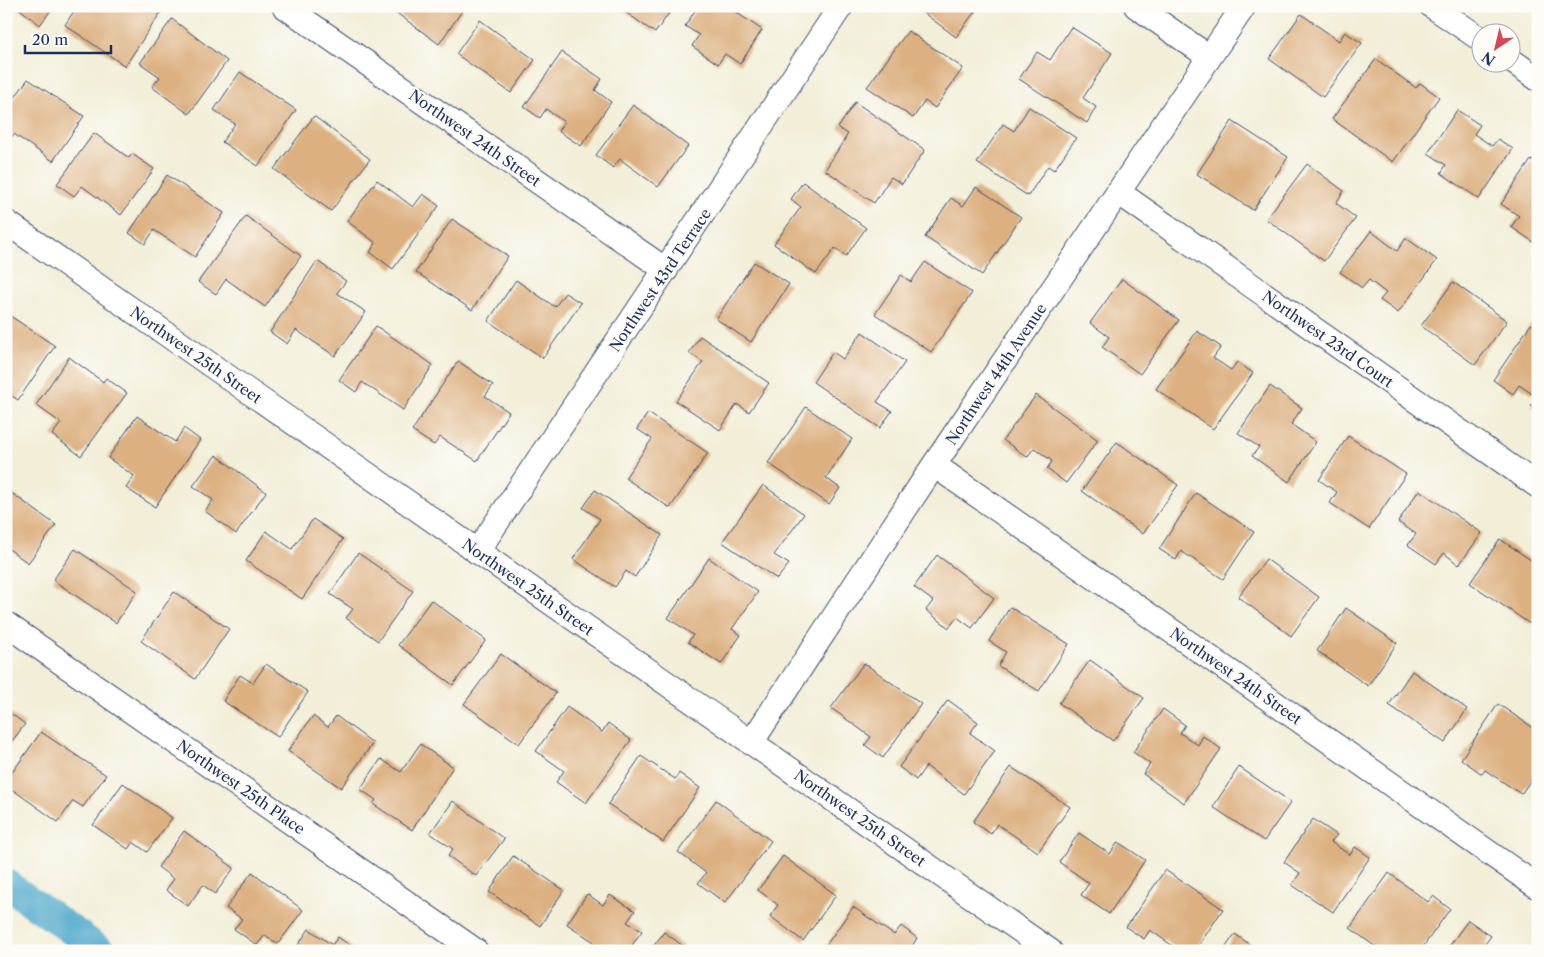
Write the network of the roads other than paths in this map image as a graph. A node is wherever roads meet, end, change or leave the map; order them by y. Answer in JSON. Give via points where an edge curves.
{"nodes":[{"id":1,"x":284,"y":6,"type":"edge"},
{"id":2,"x":841,"y":6,"type":"edge"},
{"id":3,"x":1136,"y":6,"type":"edge"},
{"id":4,"x":1244,"y":6,"type":"edge"},
{"id":5,"x":1432,"y":6,"type":"edge"},
{"id":6,"x":1472,"y":33,"type":"edge"},
{"id":7,"x":1209,"y":56,"type":"junction"},
{"id":8,"x":1522,"y":68,"type":"edge"},
{"id":9,"x":1538,"y":79,"type":"edge"},
{"id":10,"x":1118,"y":192,"type":"junction"},
{"id":11,"x":6,"y":222,"type":"edge"},
{"id":12,"x":666,"y":270,"type":"junction"},
{"id":13,"x":934,"y":466,"type":"junction"},
{"id":14,"x":1538,"y":486,"type":"edge"},
{"id":15,"x":477,"y":552,"type":"junction"},
{"id":16,"x":6,"y":624,"type":"edge"},
{"id":17,"x":752,"y":743,"type":"junction"},
{"id":18,"x":1538,"y":887,"type":"edge"},
{"id":19,"x":476,"y":951,"type":"edge"},
{"id":20,"x":1050,"y":951,"type":"edge"}],
"edges":[{"from":1,"to":12,"type":"street","name":"Northwest 24th Street"},
{"from":2,"to":12,"type":"street","name":"Northwest 43rd Terrace"},
{"from":3,"to":7,"type":"street"},
{"from":4,"to":7,"type":"street","name":"Northwest 44th Avenue"},
{"from":5,"to":6,"type":"street"},
{"from":7,"to":10,"type":"street","name":"Northwest 44th Avenue"},
{"from":8,"to":9,"type":"street"},
{"from":10,"to":13,"type":"street","name":"Northwest 44th Avenue"},
{"from":10,"to":14,"type":"street","name":"Northwest 23rd Court"},
{"from":11,"to":15,"type":"street","name":"Northwest 25th Street"},
{"from":12,"to":15,"type":"street","name":"Northwest 43rd Terrace"},
{"from":13,"to":17,"type":"street","name":"Northwest 44th Avenue"},
{"from":13,"to":18,"type":"street","name":"Northwest 24th Street"},
{"from":15,"to":17,"type":"street","name":"Northwest 25th Street"},
{"from":16,"to":19,"type":"street","name":"Northwest 25th Place"},
{"from":17,"to":20,"type":"street","name":"Northwest 25th Street"}]}
